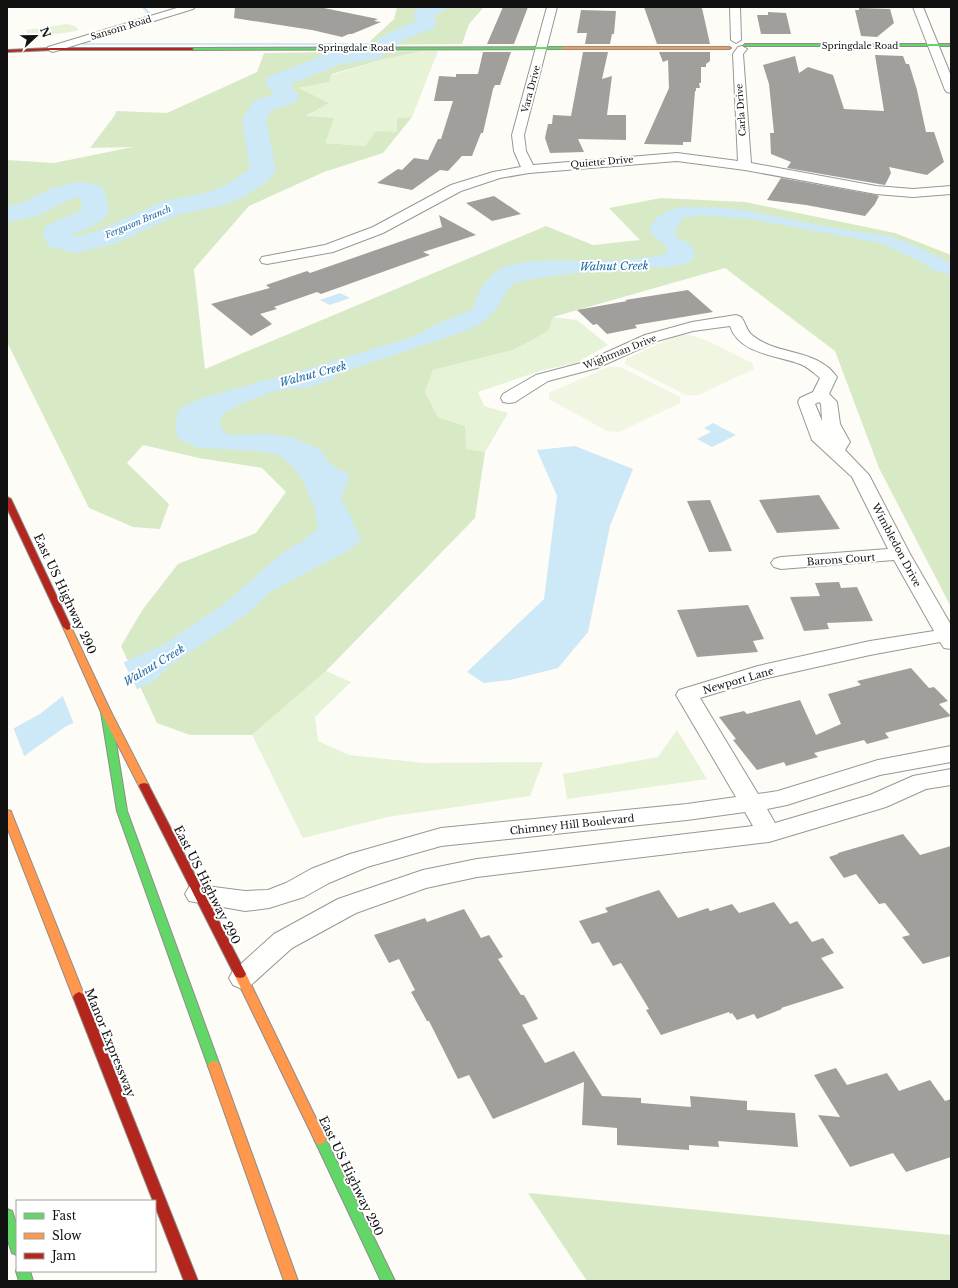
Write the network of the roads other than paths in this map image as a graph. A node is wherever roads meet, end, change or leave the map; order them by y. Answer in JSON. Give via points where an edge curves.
{"nodes":[{"id":1,"x":190,"y":7,"type":"edge"},
{"id":2,"x":552,"y":7,"type":"edge"},
{"id":3,"x":735,"y":7,"type":"edge"},
{"id":4,"x":918,"y":7,"type":"edge"},
{"id":5,"x":933,"y":45,"type":"junction"},
{"id":6,"x":951,"y":45,"type":"edge"},
{"id":7,"x":542,"y":47,"type":"junction"},
{"id":8,"x":737,"y":47,"type":"junction"},
{"id":9,"x":52,"y":49,"type":"junction"},
{"id":10,"x":7,"y":51,"type":"edge"},
{"id":11,"x":951,"y":90,"type":"edge"},
{"id":12,"x":745,"y":166,"type":"junction"},
{"id":13,"x":529,"y":169,"type":"junction"},
{"id":14,"x":951,"y":190,"type":"edge"},
{"id":15,"x":268,"y":260,"type":"dead end"},
{"id":16,"x":736,"y":320,"type":"joint"},
{"id":17,"x":509,"y":398,"type":"dead end"},
{"id":18,"x":7,"y":499,"type":"edge"},
{"id":19,"x":900,"y":554,"type":"junction"},
{"id":20,"x":781,"y":563,"type":"dead end"},
{"id":21,"x":949,"y":639,"type":"edge"},
{"id":22,"x":106,"y":712,"type":"junction"},
{"id":23,"x":951,"y":754,"type":"edge"},
{"id":24,"x":951,"y":777,"type":"edge"},
{"id":25,"x":751,"y":803,"type":"junction"},
{"id":26,"x":7,"y":814,"type":"edge"},
{"id":27,"x":769,"y":833,"type":"junction"},
{"id":28,"x":198,"y":894,"type":"junction"},
{"id":29,"x":242,"y":978,"type":"junction"},
{"id":30,"x":7,"y":1215,"type":"edge"},
{"id":31,"x":16,"y":1246,"type":"edge"},
{"id":32,"x":191,"y":1281,"type":"edge"},
{"id":33,"x":291,"y":1281,"type":"edge"},
{"id":34,"x":388,"y":1281,"type":"edge"}],
"edges":[{"from":1,"to":9,"type":"street","name":"Sansom Road"},
{"from":2,"to":7,"type":"street","name":"Vara Drive"},
{"from":3,"to":8,"type":"street","name":"Carla Drive"},
{"from":4,"to":5,"type":"street"},
{"from":5,"to":6,"type":"main road","name":"Springdale Road"},
{"from":5,"to":8,"type":"main road","name":"Springdale Road"},
{"from":5,"to":11,"type":"street"},
{"from":7,"to":8,"type":"main road","name":"Springdale Road"},
{"from":7,"to":9,"type":"main road","name":"Springdale Road"},
{"from":7,"to":13,"type":"street","name":"Vara Drive","via":[[518,135],[520,151]]},
{"from":8,"to":12,"type":"street","name":"Carla Drive"},
{"from":9,"to":10,"type":"main road","name":"Springdale Road"},
{"from":12,"to":13,"type":"street","name":"Quiette Drive","via":[[677,157]]},
{"from":12,"to":14,"type":"street","name":"Quiette Drive","via":[[876,190],[913,193]]},
{"from":13,"to":15,"type":"street","name":"Quiette Drive","via":[[498,175],[456,188],[378,230],[328,249]]},
{"from":16,"to":17,"type":"street","name":"Wightman Drive","via":[[692,327],[651,338],[591,366],[542,378]]},
{"from":16,"to":19,"type":"street","name":"Wimbledon Drive","via":[[737,328],[747,340],[765,349],[808,362],[829,376],[820,395],[806,402],[821,440],[860,474]]},
{"from":18,"to":22,"type":"main road","name":"East US Highway 290"},
{"from":19,"to":20,"type":"street","name":"Barons Court"},
{"from":19,"to":21,"type":"street","name":"Wimbledon Drive"},
{"from":21,"to":25,"type":"street","name":"Newport Lane","via":[[870,648],[773,670],[687,695]]},
{"from":22,"to":28,"type":"main road","name":"East US Highway 290"},
{"from":22,"to":33,"type":"main road","via":[[122,811]]},
{"from":23,"to":25,"type":"street","name":"Chimney Hill Boulevard","via":[[878,768],[779,799]]},
{"from":24,"to":27,"type":"street","via":[[921,782],[878,801]]},
{"from":25,"to":27,"type":"street","name":"Newport Lane"},
{"from":25,"to":28,"type":"street","name":"Chimney Hill Boulevard","via":[[440,837],[359,860],[320,876],[295,890],[269,899],[245,901]]},
{"from":26,"to":32,"type":"main road","name":"Manor Expressway"},
{"from":27,"to":29,"type":"street","via":[[477,868],[423,879],[347,906],[283,941]]},
{"from":28,"to":29,"type":"main road","name":"East US Highway 290"},
{"from":29,"to":34,"type":"main road","name":"East US Highway 290"},
{"from":30,"to":31,"type":"main road"}]}
